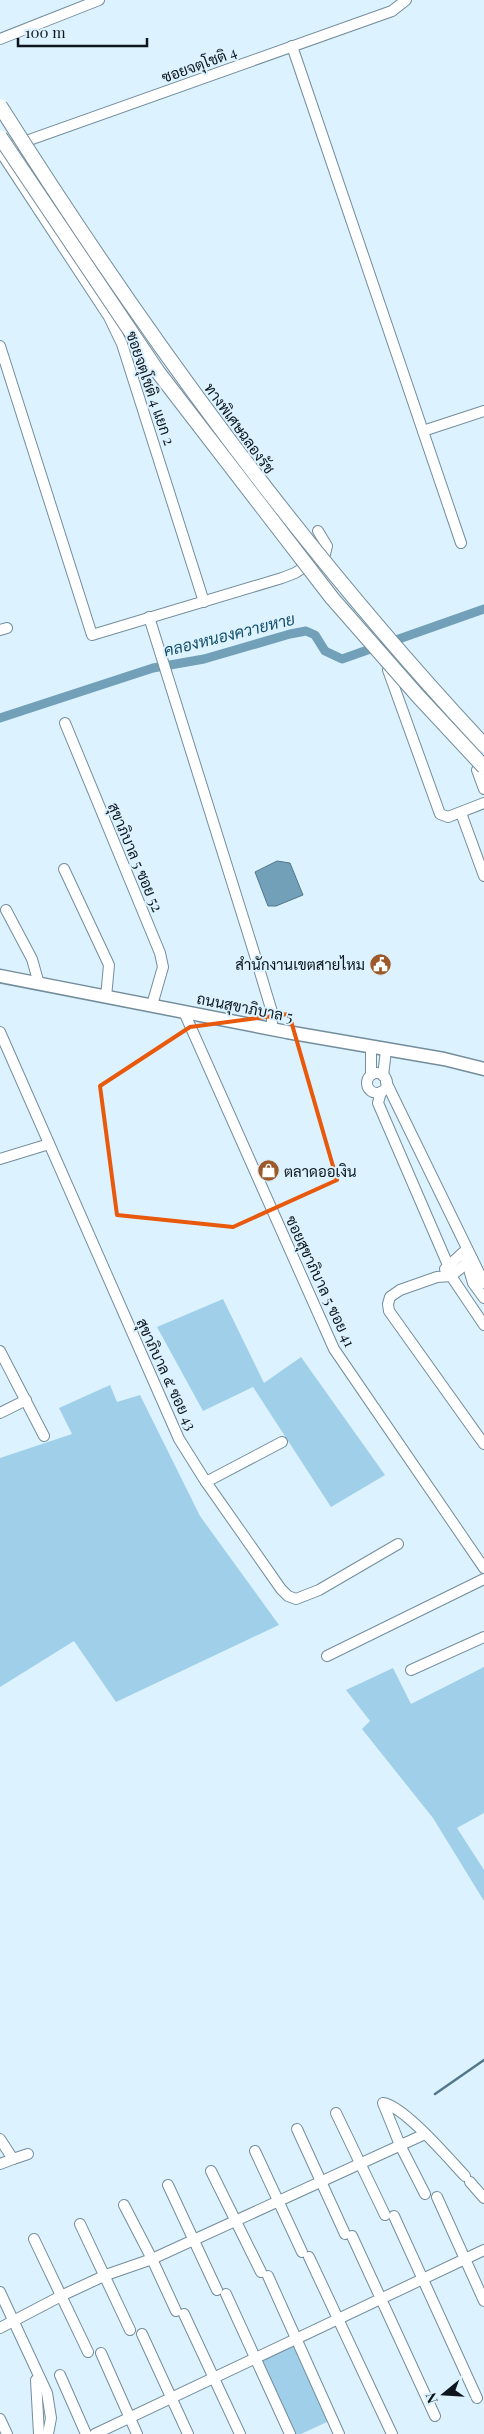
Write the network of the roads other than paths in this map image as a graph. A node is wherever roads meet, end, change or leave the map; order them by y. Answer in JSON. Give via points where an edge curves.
{"nodes":[{"id":1,"x":99,"y":0,"type":"edge"},
{"id":2,"x":406,"y":0,"type":"edge"},
{"id":3,"x":0,"y":39,"type":"edge"},
{"id":4,"x":292,"y":46,"type":"junction"},
{"id":5,"x":0,"y":106,"type":"edge"},
{"id":6,"x":0,"y":137,"type":"edge"},
{"id":7,"x":0,"y":151,"type":"edge"},
{"id":8,"x":0,"y":346,"type":"edge"},
{"id":9,"x":484,"y":411,"type":"edge"},
{"id":10,"x":423,"y":431,"type":"junction"},
{"id":11,"x":318,"y":531,"type":"dead end"},
{"id":12,"x":461,"y":543,"type":"dead end"},
{"id":13,"x":204,"y":602,"type":"junction"},
{"id":14,"x":149,"y":617,"type":"junction"},
{"id":15,"x":388,"y":670,"type":"dead end"},
{"id":16,"x":65,"y":723,"type":"dead end"},
{"id":17,"x":484,"y":745,"type":"edge"},
{"id":18,"x":481,"y":769,"type":"edge"},
{"id":19,"x":484,"y":790,"type":"edge"},
{"id":20,"x":484,"y":803,"type":"edge"},
{"id":21,"x":461,"y":813,"type":"junction"},
{"id":22,"x":64,"y":868,"type":"dead end"},
{"id":23,"x":484,"y":876,"type":"edge"},
{"id":24,"x":6,"y":910,"type":"dead end"},
{"id":25,"x":1,"y":975,"type":"edge"},
{"id":26,"x":39,"y":984,"type":"junction"},
{"id":27,"x":106,"y":997,"type":"junction"},
{"id":28,"x":152,"y":1005,"type":"junction"},
{"id":29,"x":184,"y":1012,"type":"junction"},
{"id":30,"x":272,"y":1029,"type":"junction"},
{"id":31,"x":0,"y":1032,"type":"edge"},
{"id":32,"x":371,"y":1048,"type":"junction"},
{"id":33,"x":386,"y":1050,"type":"junction"},
{"id":34,"x":484,"y":1069,"type":"edge"},
{"id":35,"x":372,"y":1075,"type":"junction"},
{"id":36,"x":385,"y":1079,"type":"junction"},
{"id":37,"x":380,"y":1092,"type":"junction"},
{"id":38,"x":49,"y":1144,"type":"junction"},
{"id":39,"x":0,"y":1159,"type":"edge"},
{"id":40,"x":465,"y":1250,"type":"junction"},
{"id":41,"x":470,"y":1261,"type":"junction"},
{"id":42,"x":448,"y":1265,"type":"junction"},
{"id":43,"x":451,"y":1276,"type":"junction"},
{"id":44,"x":437,"y":1277,"type":"junction"},
{"id":45,"x":484,"y":1283,"type":"edge"},
{"id":46,"x":484,"y":1298,"type":"edge"},
{"id":47,"x":484,"y":1325,"type":"edge"},
{"id":48,"x":0,"y":1351,"type":"edge"},
{"id":49,"x":26,"y":1400,"type":"junction"},
{"id":50,"x":0,"y":1413,"type":"edge"},
{"id":51,"x":44,"y":1436,"type":"dead end"},
{"id":52,"x":282,"y":1442,"type":"dead end"},
{"id":53,"x":484,"y":1444,"type":"edge"},
{"id":54,"x":206,"y":1482,"type":"junction"},
{"id":55,"x":398,"y":1544,"type":"dead end"},
{"id":56,"x":484,"y":1568,"type":"edge"},
{"id":57,"x":484,"y":1579,"type":"edge"},
{"id":58,"x":484,"y":1637,"type":"edge"},
{"id":59,"x":328,"y":1656,"type":"dead end"},
{"id":60,"x":410,"y":1670,"type":"dead end"},
{"id":61,"x":336,"y":2114,"type":"dead end"},
{"id":62,"x":297,"y":2129,"type":"dead end"},
{"id":63,"x":425,"y":2134,"type":"junction"},
{"id":64,"x":0,"y":2139,"type":"edge"},
{"id":65,"x":400,"y":2145,"type":"junction"},
{"id":66,"x":255,"y":2151,"type":"dead end"},
{"id":67,"x":28,"y":2154,"type":"dead end"},
{"id":68,"x":13,"y":2159,"type":"junction"},
{"id":69,"x":0,"y":2164,"type":"edge"},
{"id":70,"x":360,"y":2164,"type":"junction"},
{"id":71,"x":212,"y":2171,"type":"dead end"},
{"id":72,"x":321,"y":2182,"type":"junction"},
{"id":73,"x":168,"y":2185,"type":"dead end"},
{"id":74,"x":425,"y":2194,"type":"dead end"},
{"id":75,"x":437,"y":2197,"type":"dead end"},
{"id":76,"x":484,"y":2198,"type":"edge"},
{"id":77,"x":278,"y":2200,"type":"junction"},
{"id":78,"x":124,"y":2205,"type":"dead end"},
{"id":79,"x":236,"y":2221,"type":"junction"},
{"id":80,"x":80,"y":2224,"type":"dead end"},
{"id":81,"x":34,"y":2239,"type":"dead end"},
{"id":82,"x":195,"y":2239,"type":"junction"},
{"id":83,"x":484,"y":2250,"type":"edge"},
{"id":84,"x":465,"y":2258,"type":"junction"},
{"id":85,"x":152,"y":2259,"type":"junction"},
{"id":86,"x":106,"y":2275,"type":"junction"},
{"id":87,"x":422,"y":2278,"type":"junction"},
{"id":88,"x":0,"y":2292,"type":"edge"},
{"id":89,"x":62,"y":2295,"type":"junction"},
{"id":90,"x":381,"y":2297,"type":"junction"},
{"id":91,"x":484,"y":2301,"type":"edge"},
{"id":92,"x":338,"y":2318,"type":"junction"},
{"id":93,"x":14,"y":2322,"type":"junction"},
{"id":94,"x":0,"y":2328,"type":"edge"},
{"id":95,"x":130,"y":2330,"type":"dead end"},
{"id":96,"x":142,"y":2334,"type":"dead end"},
{"id":97,"x":295,"y":2338,"type":"junction"},
{"id":98,"x":88,"y":2352,"type":"dead end"},
{"id":99,"x":101,"y":2353,"type":"dead end"},
{"id":100,"x":255,"y":2357,"type":"junction"},
{"id":101,"x":36,"y":2374,"type":"junction"},
{"id":102,"x":60,"y":2375,"type":"dead end"},
{"id":103,"x":213,"y":2377,"type":"junction"},
{"id":104,"x":171,"y":2397,"type":"junction"},
{"id":105,"x":477,"y":2398,"type":"dead end"},
{"id":106,"x":129,"y":2416,"type":"junction"},
{"id":107,"x":435,"y":2416,"type":"dead end"},
{"id":108,"x":0,"y":2419,"type":"edge"},
{"id":109,"x":7,"y":2434,"type":"edge"},
{"id":110,"x":39,"y":2434,"type":"edge"},
{"id":111,"x":48,"y":2434,"type":"edge"},
{"id":112,"x":86,"y":2434,"type":"edge"},
{"id":113,"x":94,"y":2434,"type":"edge"},
{"id":114,"x":137,"y":2434,"type":"edge"},
{"id":115,"x":188,"y":2434,"type":"edge"},
{"id":116,"x":240,"y":2434,"type":"edge"},
{"id":117,"x":290,"y":2434,"type":"edge"},
{"id":118,"x":339,"y":2434,"type":"edge"},
{"id":119,"x":392,"y":2434,"type":"edge"}],
"edges":[{"from":1,"to":3,"type":"street"},
{"from":2,"to":4,"type":"street","name":"ซอยจตุโชติ 4","via":[[392,10]]},
{"from":4,"to":7,"type":"street","name":"ซอยจตุโชติ 4"},
{"from":4,"to":10,"type":"street"},
{"from":5,"to":17,"type":"highway","name":"ทางพิเศษฉลองรัช","bridge":true,"via":[[39,169],[173,364],[261,484],[410,664]]},
{"from":6,"to":18,"type":"highway","name":"ทางพิเศษฉลองรัช","bridge":true,"via":[[158,372],[332,598]]},
{"from":7,"to":13,"type":"street","name":"ซอยจตุโชติ 4 แยก 2","via":[[109,317],[122,344]]},
{"from":8,"to":14,"type":"street","via":[[88,629],[92,635],[98,635]]},
{"from":9,"to":10,"type":"street"},
{"from":10,"to":12,"type":"street"},
{"from":11,"to":13,"type":"street","via":[[327,546],[325,554],[294,573]]},
{"from":13,"to":14,"type":"street"},
{"from":14,"to":30,"type":"street","via":[[272,1012]]},
{"from":15,"to":21,"type":"street","via":[[440,814],[448,817]]},
{"from":16,"to":28,"type":"street","name":"สุขาภิบาล 5 ซอย 52","via":[[160,953],[163,967]]},
{"from":18,"to":19,"type":"street"},
{"from":20,"to":21,"type":"street"},
{"from":21,"to":23,"type":"street"},
{"from":22,"to":27,"type":"street","via":[[109,965]]},
{"from":24,"to":26,"type":"street","via":[[32,960]]},
{"from":25,"to":26,"type":"main road","name":"ถนนสุขาภิบาล 5"},
{"from":26,"to":27,"type":"main road","name":"ถนนสุขาภิบาล 5"},
{"from":27,"to":28,"type":"main road","name":"ถนนสุขาภิบาล 5"},
{"from":28,"to":29,"type":"main road","name":"ถนนสุขาภิบาล 5"},
{"from":29,"to":30,"type":"main road","name":"ถนนสุขาภิบาล 5"},
{"from":29,"to":56,"type":"street","name":"ซอยสุขาภิบาล 5 ซอย 41","via":[[334,1349]]},
{"from":30,"to":32,"type":"main road","name":"ถนนสุขาภิบาล 5"},
{"from":31,"to":38,"type":"street","name":"สุขาภิบาล ๕ ซอย 43"},
{"from":32,"to":33,"type":"main road","name":"ถนนสุขาภิบาล 5"},
{"from":32,"to":35,"type":"street"},
{"from":33,"to":34,"type":"main road","name":"ถนนสุขาภิบาล 5"},
{"from":33,"to":36,"type":"street"},
{"from":35,"to":36,"type":"street","via":[[378,1074]]},
{"from":35,"to":37,"type":"street","via":[[367,1083],[369,1089],[374,1093]]},
{"from":36,"to":37,"type":"street","via":[[385,1088]]},
{"from":36,"to":40,"type":"street","via":[[457,1225]]},
{"from":37,"to":42,"type":"street","via":[[378,1103]]},
{"from":38,"to":39,"type":"street"},
{"from":38,"to":54,"type":"street","name":"สุขาภิบาล ๕ ซอย 43","via":[[175,1430]]},
{"from":40,"to":41,"type":"street"},
{"from":40,"to":42,"type":"street"},
{"from":41,"to":43,"type":"street"},
{"from":41,"to":45,"type":"street"},
{"from":41,"to":46,"type":"street","via":[[473,1283]]},
{"from":42,"to":43,"type":"street"},
{"from":42,"to":44,"type":"street"},
{"from":43,"to":44,"type":"street"},
{"from":43,"to":47,"type":"street"},
{"from":44,"to":53,"type":"street","via":[[400,1290],[390,1297],[388,1304]]},
{"from":48,"to":49,"type":"street"},
{"from":49,"to":50,"type":"street"},
{"from":49,"to":51,"type":"street"},
{"from":52,"to":54,"type":"street"},
{"from":54,"to":55,"type":"street","name":"สุขาภิบาล ๕ ซอย 43","via":[[281,1589],[296,1599],[319,1590]]},
{"from":57,"to":59,"type":"street"},
{"from":58,"to":60,"type":"street"},
{"from":61,"to":70,"type":"street"},
{"from":62,"to":72,"type":"street"},
{"from":63,"to":65,"type":"street"},
{"from":63,"to":65,"type":"street","via":[[392,2104],[383,2103]]},
{"from":63,"to":76,"type":"street"},
{"from":64,"to":68,"type":"street"},
{"from":65,"to":70,"type":"street"},
{"from":65,"to":74,"type":"street"},
{"from":66,"to":77,"type":"street"},
{"from":67,"to":68,"type":"street"},
{"from":68,"to":69,"type":"street"},
{"from":70,"to":72,"type":"street"},
{"from":70,"to":87,"type":"street"},
{"from":71,"to":79,"type":"street"},
{"from":72,"to":77,"type":"street"},
{"from":72,"to":90,"type":"street"},
{"from":73,"to":82,"type":"street"},
{"from":75,"to":84,"type":"street"},
{"from":77,"to":79,"type":"street"},
{"from":77,"to":92,"type":"street"},
{"from":78,"to":85,"type":"street"},
{"from":79,"to":82,"type":"street"},
{"from":79,"to":97,"type":"street"},
{"from":80,"to":86,"type":"street"},
{"from":81,"to":89,"type":"street"},
{"from":82,"to":85,"type":"street"},
{"from":82,"to":100,"type":"street"},
{"from":83,"to":84,"type":"street"},
{"from":84,"to":87,"type":"street"},
{"from":84,"to":91,"type":"street"},
{"from":85,"to":86,"type":"street"},
{"from":85,"to":103,"type":"street"},
{"from":86,"to":89,"type":"street"},
{"from":86,"to":95,"type":"street"},
{"from":87,"to":90,"type":"street"},
{"from":87,"to":105,"type":"street"},
{"from":88,"to":93,"type":"street"},
{"from":89,"to":93,"type":"street"},
{"from":89,"to":98,"type":"street"},
{"from":90,"to":92,"type":"street"},
{"from":90,"to":107,"type":"street"},
{"from":92,"to":97,"type":"street"},
{"from":92,"to":119,"type":"street"},
{"from":93,"to":94,"type":"street"},
{"from":93,"to":101,"type":"street"},
{"from":96,"to":104,"type":"street"},
{"from":97,"to":100,"type":"street"},
{"from":97,"to":118,"type":"street"},
{"from":99,"to":106,"type":"street"},
{"from":100,"to":103,"type":"street"},
{"from":100,"to":117,"type":"street"},
{"from":101,"to":110,"type":"street"},
{"from":101,"to":111,"type":"street","via":[[50,2408]]},
{"from":102,"to":112,"type":"street"},
{"from":103,"to":104,"type":"street"},
{"from":103,"to":116,"type":"street"},
{"from":104,"to":106,"type":"street"},
{"from":104,"to":115,"type":"street"},
{"from":106,"to":113,"type":"street"},
{"from":106,"to":114,"type":"street"},
{"from":108,"to":109,"type":"street"}]}
